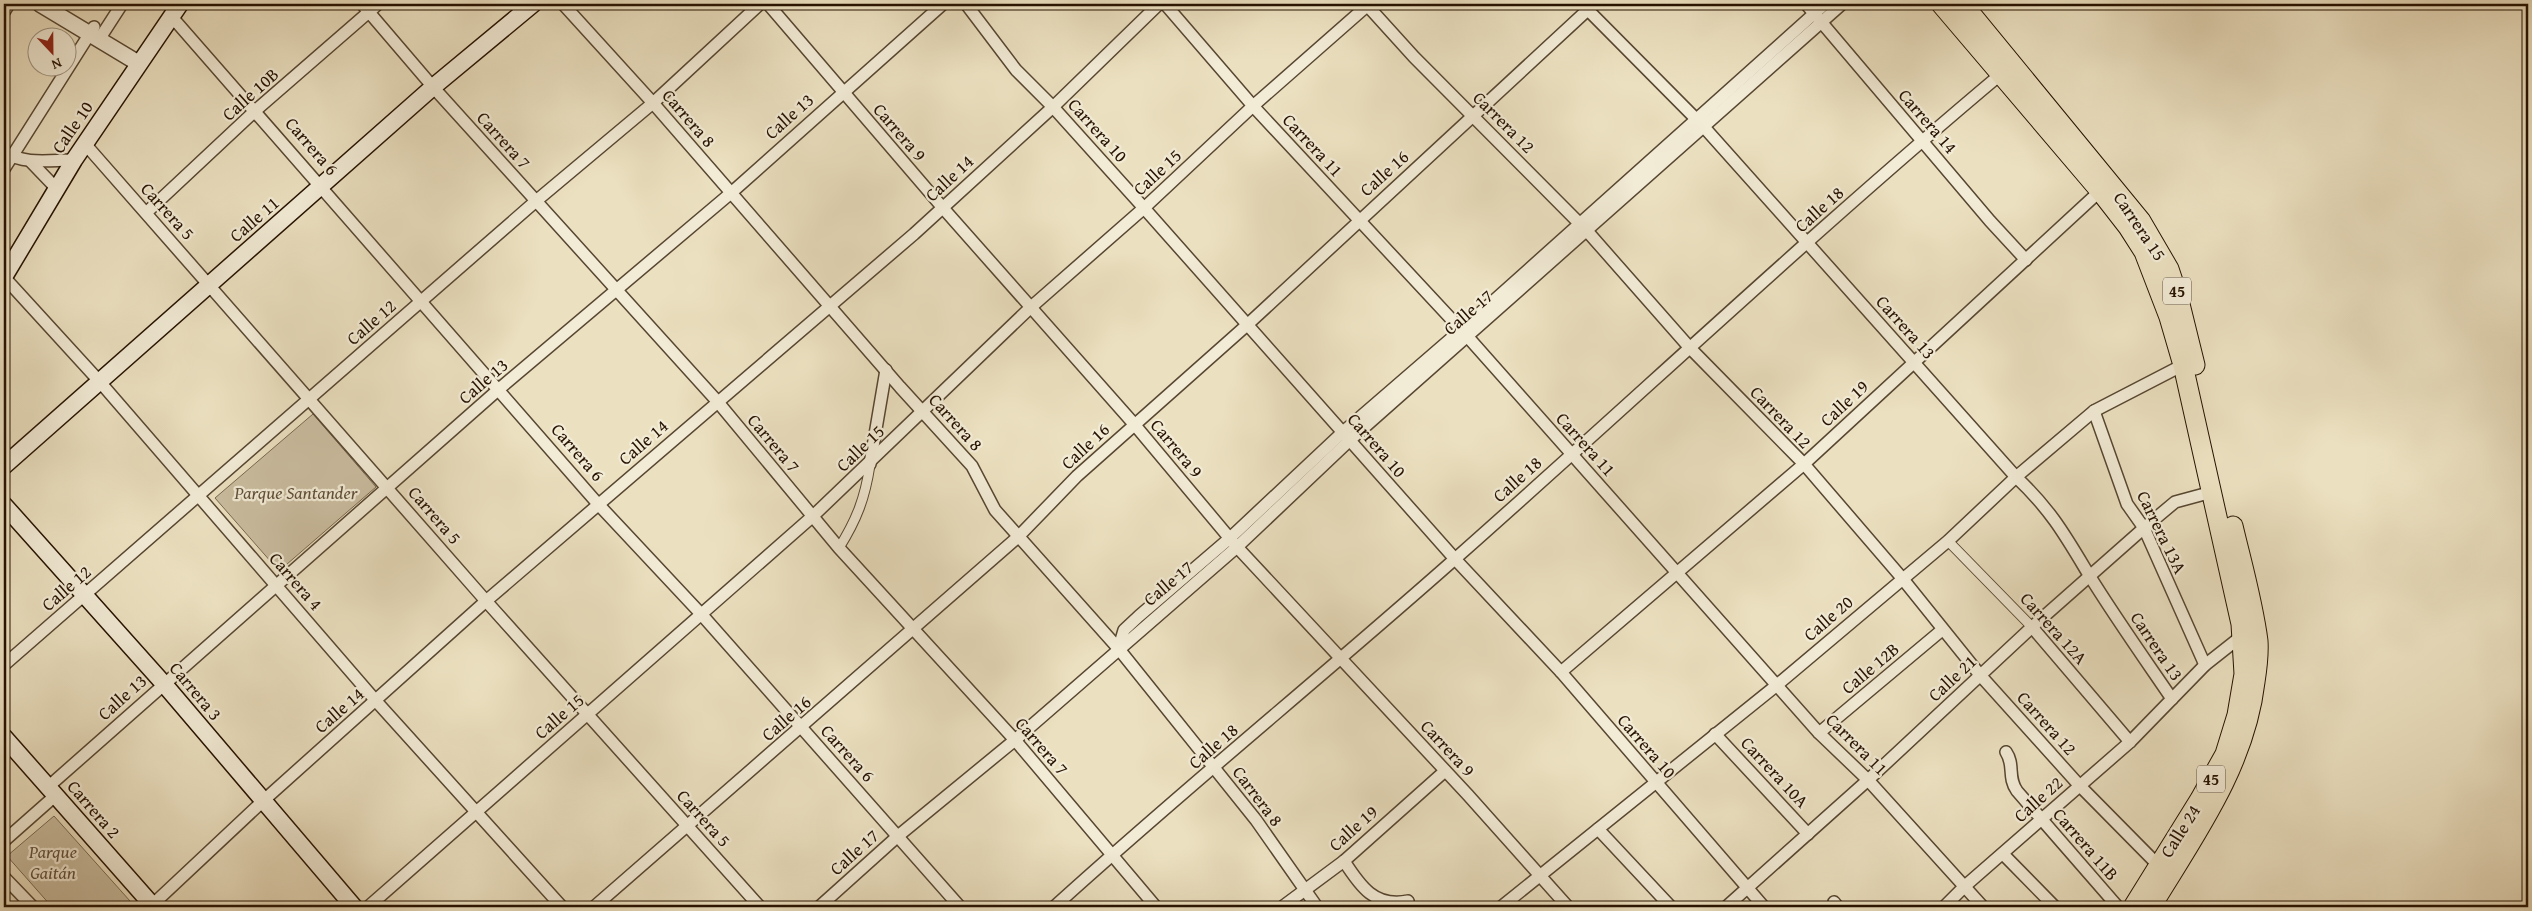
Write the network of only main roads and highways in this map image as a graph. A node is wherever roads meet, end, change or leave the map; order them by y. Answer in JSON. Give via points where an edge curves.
{"nodes":[{"id":1,"x":533,"y":4,"type":"edge"},
{"id":2,"x":1941,"y":4,"type":"edge"},
{"id":3,"x":1963,"y":4,"type":"edge"},
{"id":4,"x":176,"y":10,"type":"edge"},
{"id":5,"x":4,"y":277,"type":"edge"},
{"id":6,"x":4,"y":466,"type":"edge"},
{"id":7,"x":4,"y":505,"type":"edge"},
{"id":8,"x":2251,"y":638,"type":"junction"},
{"id":9,"x":4,"y":736,"type":"edge"},
{"id":10,"x":152,"y":906,"type":"edge"},
{"id":11,"x":354,"y":907,"type":"edge"},
{"id":12,"x":2133,"y":907,"type":"edge"},
{"id":13,"x":2151,"y":907,"type":"edge"}],
"edges":[{"from":1,"to":6,"type":"main road","name":"Calle 11","via":[[433,87]]},
{"from":2,"to":8,"type":"main road","name":"Carrera 15","number":"45","via":[[2100,191],[2144,252],[2183,365],[2212,492]]},
{"from":3,"to":8,"type":"main road","name":"Carrera 15","number":"45","via":[[2141,221],[2169,269],[2186,326]]},
{"from":4,"to":5,"type":"main road","name":"Calle 10","via":[[74,160]]},
{"from":7,"to":11,"type":"main road","name":"Carrera 3","via":[[164,684]]},
{"from":8,"to":12,"type":"main road","name":"Calle 24","number":"45","via":[[2242,693],[2224,754]]},
{"from":8,"to":13,"type":"main road","name":"Calle 24","number":"45","via":[[2257,666],[2251,715],[2239,752],[2222,790]]},
{"from":9,"to":10,"type":"main road","name":"Carrera 2"}]}
